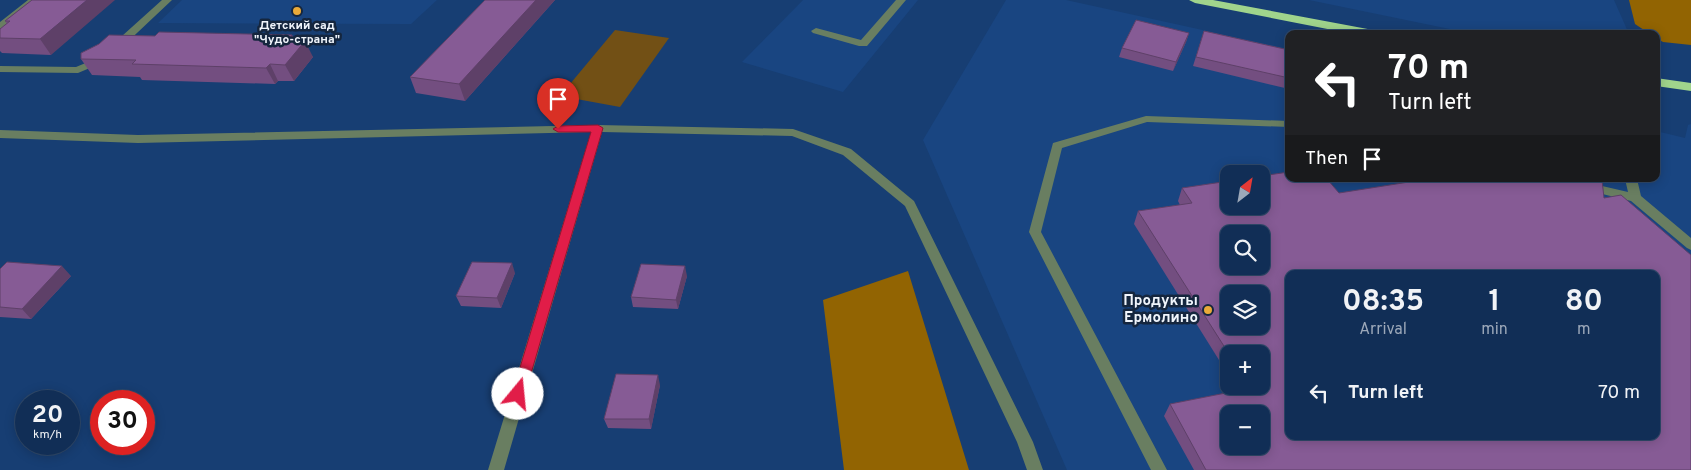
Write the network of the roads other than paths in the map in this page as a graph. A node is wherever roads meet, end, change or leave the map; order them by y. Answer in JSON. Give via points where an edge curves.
{"nodes":[{"id":1,"x":34,"y":0,"type":"edge"},
{"id":2,"x":168,"y":0,"type":"edge"},
{"id":3,"x":901,"y":0,"type":"edge"},
{"id":4,"x":1195,"y":0,"type":"edge"},
{"id":5,"x":0,"y":27,"type":"edge"},
{"id":6,"x":1350,"y":30,"type":"edge"},
{"id":7,"x":816,"y":31,"type":"dead end"},
{"id":8,"x":0,"y":69,"type":"edge"},
{"id":9,"x":1660,"y":83,"type":"edge"},
{"id":10,"x":1691,"y":87,"type":"edge"},
{"id":11,"x":1285,"y":124,"type":"edge"},
{"id":12,"x":598,"y":128,"type":"junction"},
{"id":13,"x":0,"y":134,"type":"edge"},
{"id":14,"x":1570,"y":182,"type":"edge"},
{"id":15,"x":1632,"y":182,"type":"edge"},
{"id":16,"x":1635,"y":198,"type":"junction"},
{"id":17,"x":1691,"y":245,"type":"edge"},
{"id":18,"x":496,"y":470,"type":"edge"},
{"id":19,"x":1034,"y":470,"type":"edge"},
{"id":20,"x":1159,"y":470,"type":"edge"}],
"edges":[{"from":1,"to":5,"type":"street"},
{"from":2,"to":8,"type":"street","via":[[105,57],[78,70]]},
{"from":3,"to":7,"type":"street","via":[[863,44]]},
{"from":4,"to":6,"type":"highway"},
{"from":9,"to":10,"type":"highway"},
{"from":11,"to":20,"type":"street","via":[[1146,119],[1057,146],[1035,232]]},
{"from":12,"to":13,"type":"street","via":[[138,139]]},
{"from":12,"to":18,"type":"street"},
{"from":12,"to":19,"type":"street","via":[[793,133],[847,152],[910,204],[1025,442]]},
{"from":14,"to":16,"type":"street"},
{"from":15,"to":16,"type":"street"},
{"from":16,"to":17,"type":"street"}]}
